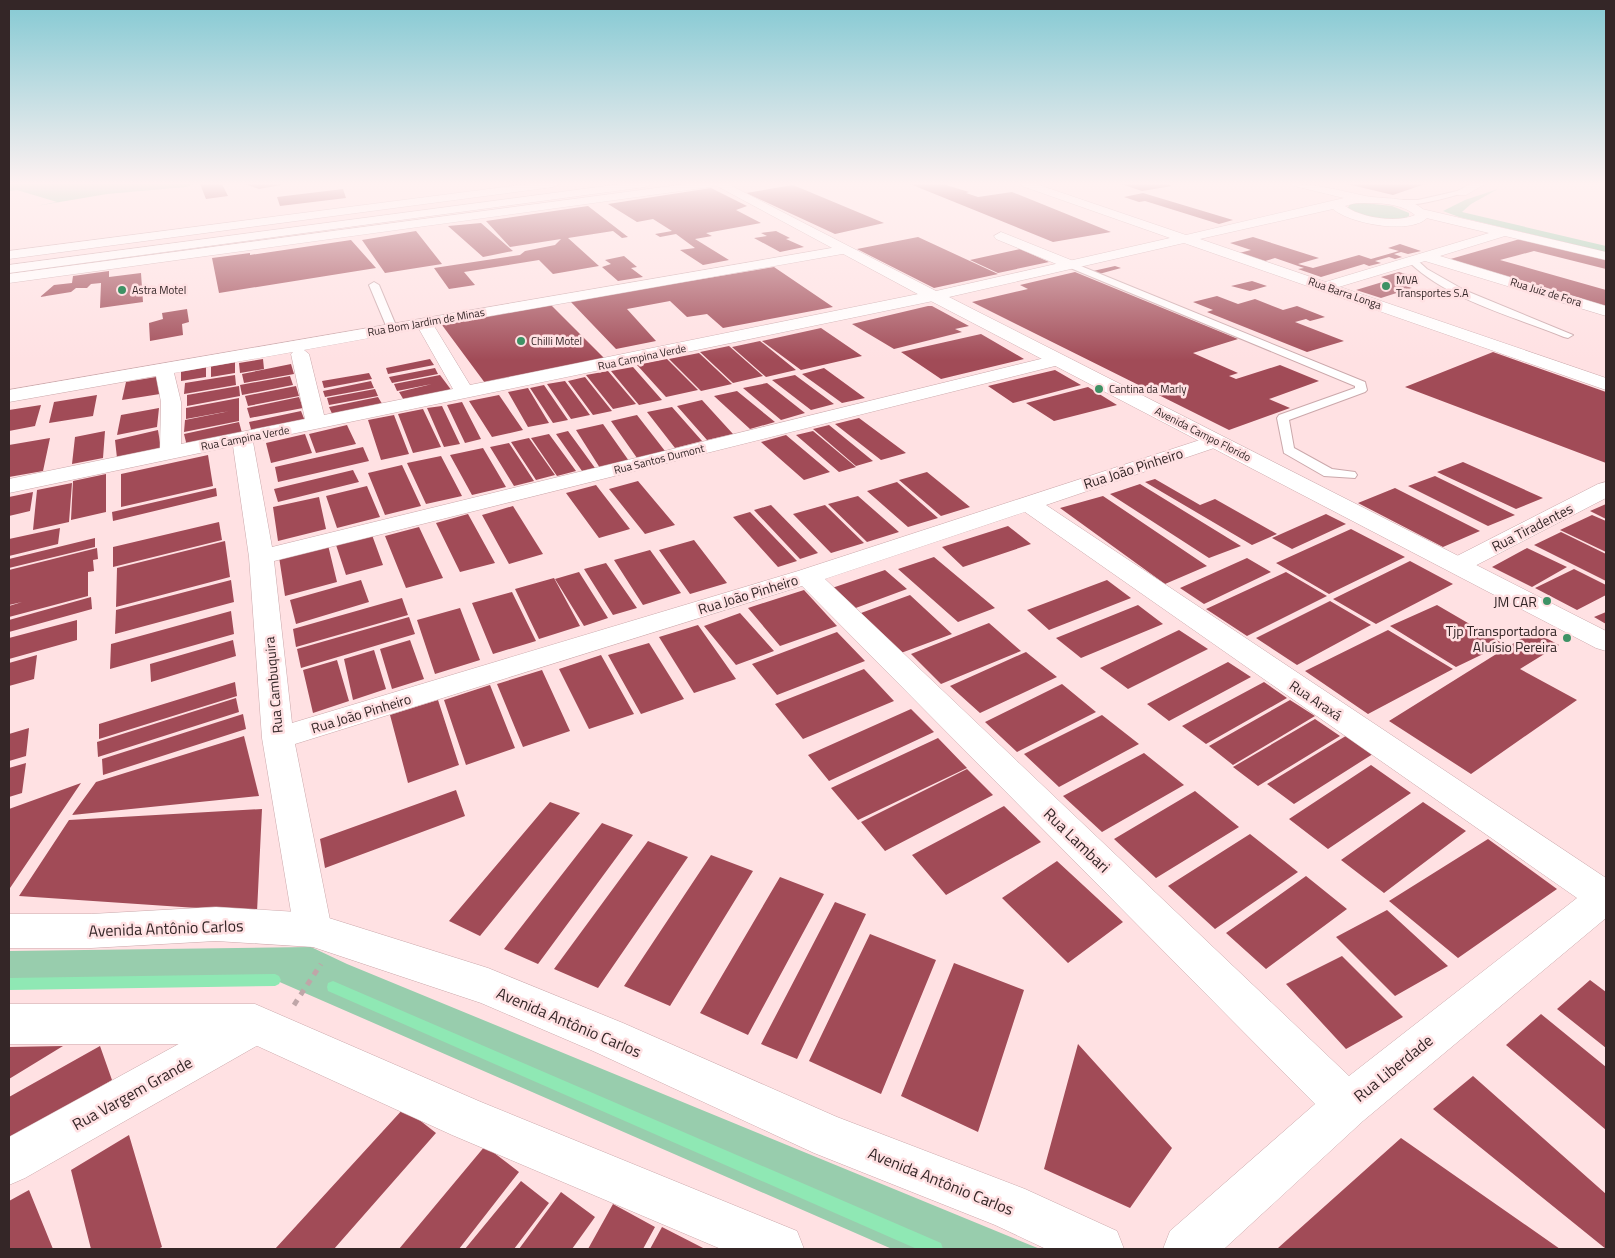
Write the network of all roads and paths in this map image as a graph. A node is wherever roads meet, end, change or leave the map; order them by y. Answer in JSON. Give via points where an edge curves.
{"nodes":[{"id":1,"x":100,"y":243,"type":"edge"},
{"id":2,"x":147,"y":243,"type":"edge"},
{"id":3,"x":211,"y":243,"type":"edge"},
{"id":4,"x":277,"y":243,"type":"edge"},
{"id":5,"x":829,"y":243,"type":"edge"},
{"id":6,"x":1017,"y":243,"type":"edge"},
{"id":7,"x":1168,"y":243,"type":"edge"},
{"id":8,"x":1195,"y":243,"type":"edge"},
{"id":9,"x":1471,"y":243,"type":"edge"},
{"id":10,"x":1550,"y":243,"type":"edge"},
{"id":11,"x":843,"y":250,"type":"junction"},
{"id":12,"x":9,"y":255,"type":"edge"},
{"id":13,"x":1606,"y":256,"type":"edge"},
{"id":14,"x":1420,"y":259,"type":"junction"},
{"id":15,"x":9,"y":261,"type":"edge"},
{"id":16,"x":1071,"y":265,"type":"junction"},
{"id":17,"x":9,"y":270,"type":"edge"},
{"id":18,"x":9,"y":279,"type":"edge"},
{"id":19,"x":374,"y":285,"type":"dead end"},
{"id":20,"x":1327,"y":286,"type":"junction"},
{"id":21,"x":934,"y":296,"type":"junction"},
{"id":22,"x":1606,"y":311,"type":"edge"},
{"id":23,"x":424,"y":323,"type":"junction"},
{"id":24,"x":392,"y":328,"type":"junction"},
{"id":25,"x":1568,"y":335,"type":"dead end"},
{"id":26,"x":300,"y":354,"type":"dead end"},
{"id":27,"x":1057,"y":360,"type":"junction"},
{"id":28,"x":164,"y":368,"type":"junction"},
{"id":29,"x":1606,"y":384,"type":"edge"},
{"id":30,"x":465,"y":393,"type":"junction"},
{"id":31,"x":9,"y":396,"type":"edge"},
{"id":32,"x":316,"y":423,"type":"junction"},
{"id":33,"x":242,"y":438,"type":"junction"},
{"id":34,"x":1216,"y":441,"type":"junction"},
{"id":35,"x":170,"y":453,"type":"junction"},
{"id":36,"x":1350,"y":475,"type":"dead end"},
{"id":37,"x":9,"y":486,"type":"edge"},
{"id":38,"x":1606,"y":489,"type":"edge"},
{"id":39,"x":1028,"y":502,"type":"junction"},
{"id":40,"x":260,"y":557,"type":"junction"},
{"id":41,"x":1458,"y":565,"type":"junction"},
{"id":42,"x":807,"y":576,"type":"junction"},
{"id":43,"x":1606,"y":642,"type":"edge"},
{"id":44,"x":278,"y":738,"type":"junction"},
{"id":45,"x":1606,"y":897,"type":"edge"},
{"id":46,"x":9,"y":930,"type":"edge"},
{"id":47,"x":325,"y":934,"type":"junction"},
{"id":48,"x":9,"y":1024,"type":"edge"},
{"id":49,"x":265,"y":1028,"type":"junction"},
{"id":50,"x":1347,"y":1105,"type":"junction"},
{"id":51,"x":9,"y":1162,"type":"edge"},
{"id":52,"x":779,"y":1249,"type":"edge"},
{"id":53,"x":1099,"y":1249,"type":"edge"},
{"id":54,"x":1188,"y":1249,"type":"edge"}],
"edges":[{"from":1,"to":12,"type":"main road"},
{"from":2,"to":15,"type":"main road"},
{"from":3,"to":17,"type":"main road"},
{"from":4,"to":18,"type":"main road"},
{"from":5,"to":11,"type":"main road","name":"Avenida Campo Florido"},
{"from":6,"to":16,"type":"main road"},
{"from":7,"to":16,"type":"main road","name":"Rua Campina Verde"},
{"from":8,"to":20,"type":"main road","name":"Rua Barra Longa"},
{"from":9,"to":14,"type":"main road"},
{"from":10,"to":13,"type":"main road"},
{"from":11,"to":21,"type":"main road","name":"Avenida Campo Florido"},
{"from":11,"to":23,"type":"main road","name":"Rua Bom Jardim de Minas"},
{"from":14,"to":20,"type":"main road"},
{"from":14,"to":22,"type":"main road","name":"Rua Juiz de Fora"},
{"from":14,"to":25,"type":"lane","via":[[1417,267],[1438,281]]},
{"from":16,"to":21,"type":"main road","name":"Rua Campina Verde"},
{"from":16,"to":36,"type":"lane","via":[[1361,384],[1362,390],[1283,418],[1288,450],[1329,473]]},
{"from":19,"to":24,"type":"lane"},
{"from":20,"to":29,"type":"main road","name":"Rua Barra Longa"},
{"from":21,"to":27,"type":"main road","name":"Avenida Campo Florido"},
{"from":21,"to":30,"type":"main road","name":"Rua Campina Verde"},
{"from":23,"to":24,"type":"main road","name":"Rua Bom Jardim de Minas"},
{"from":23,"to":30,"type":"main road"},
{"from":24,"to":28,"type":"main road","name":"Rua Bom Jardim de Minas"},
{"from":26,"to":32,"type":"main road"},
{"from":27,"to":34,"type":"main road","name":"Avenida Campo Florido"},
{"from":27,"to":40,"type":"main road","name":"Rua Santos Dumont"},
{"from":28,"to":31,"type":"main road","name":"Rua Bom Jardim de Minas"},
{"from":28,"to":35,"type":"main road","via":[[171,402]]},
{"from":30,"to":32,"type":"main road","name":"Rua Campina Verde"},
{"from":32,"to":33,"type":"main road","name":"Rua Campina Verde"},
{"from":33,"to":35,"type":"main road","name":"Rua Campina Verde"},
{"from":33,"to":40,"type":"main road","name":"Rua Cambuquira"},
{"from":34,"to":39,"type":"main road","name":"Rua João Pinheiro"},
{"from":34,"to":41,"type":"main road","name":"Avenida Campo Florido"},
{"from":35,"to":37,"type":"main road","name":"Rua Campina Verde"},
{"from":38,"to":41,"type":"main road","name":"Rua Tiradentes"},
{"from":39,"to":42,"type":"main road","name":"Rua João Pinheiro"},
{"from":39,"to":45,"type":"main road","name":"Rua Araxá"},
{"from":40,"to":44,"type":"main road","name":"Rua Cambuquira"},
{"from":41,"to":43,"type":"main road","name":"Avenida Campo Florido"},
{"from":42,"to":44,"type":"main road","name":"Rua João Pinheiro"},
{"from":42,"to":50,"type":"main road","name":"Rua Lambari"},
{"from":44,"to":47,"type":"main road","name":"Rua Cambuquira"},
{"from":45,"to":50,"type":"main road","name":"Rua Liberdade"},
{"from":46,"to":47,"type":"main road","name":"Avenida Antônio Carlos","via":[[91,931],[216,924]]},
{"from":47,"to":49,"type":"path"},
{"from":47,"to":53,"type":"main road","name":"Avenida Antônio Carlos","via":[[497,991],[830,1137],[1008,1206]]},
{"from":48,"to":49,"type":"main road"},
{"from":49,"to":51,"type":"main road","name":"Rua Vargem Grande"},
{"from":49,"to":52,"type":"main road","via":[[468,1119]]},
{"from":50,"to":54,"type":"main road","name":"Rua Liberdade"}]}
